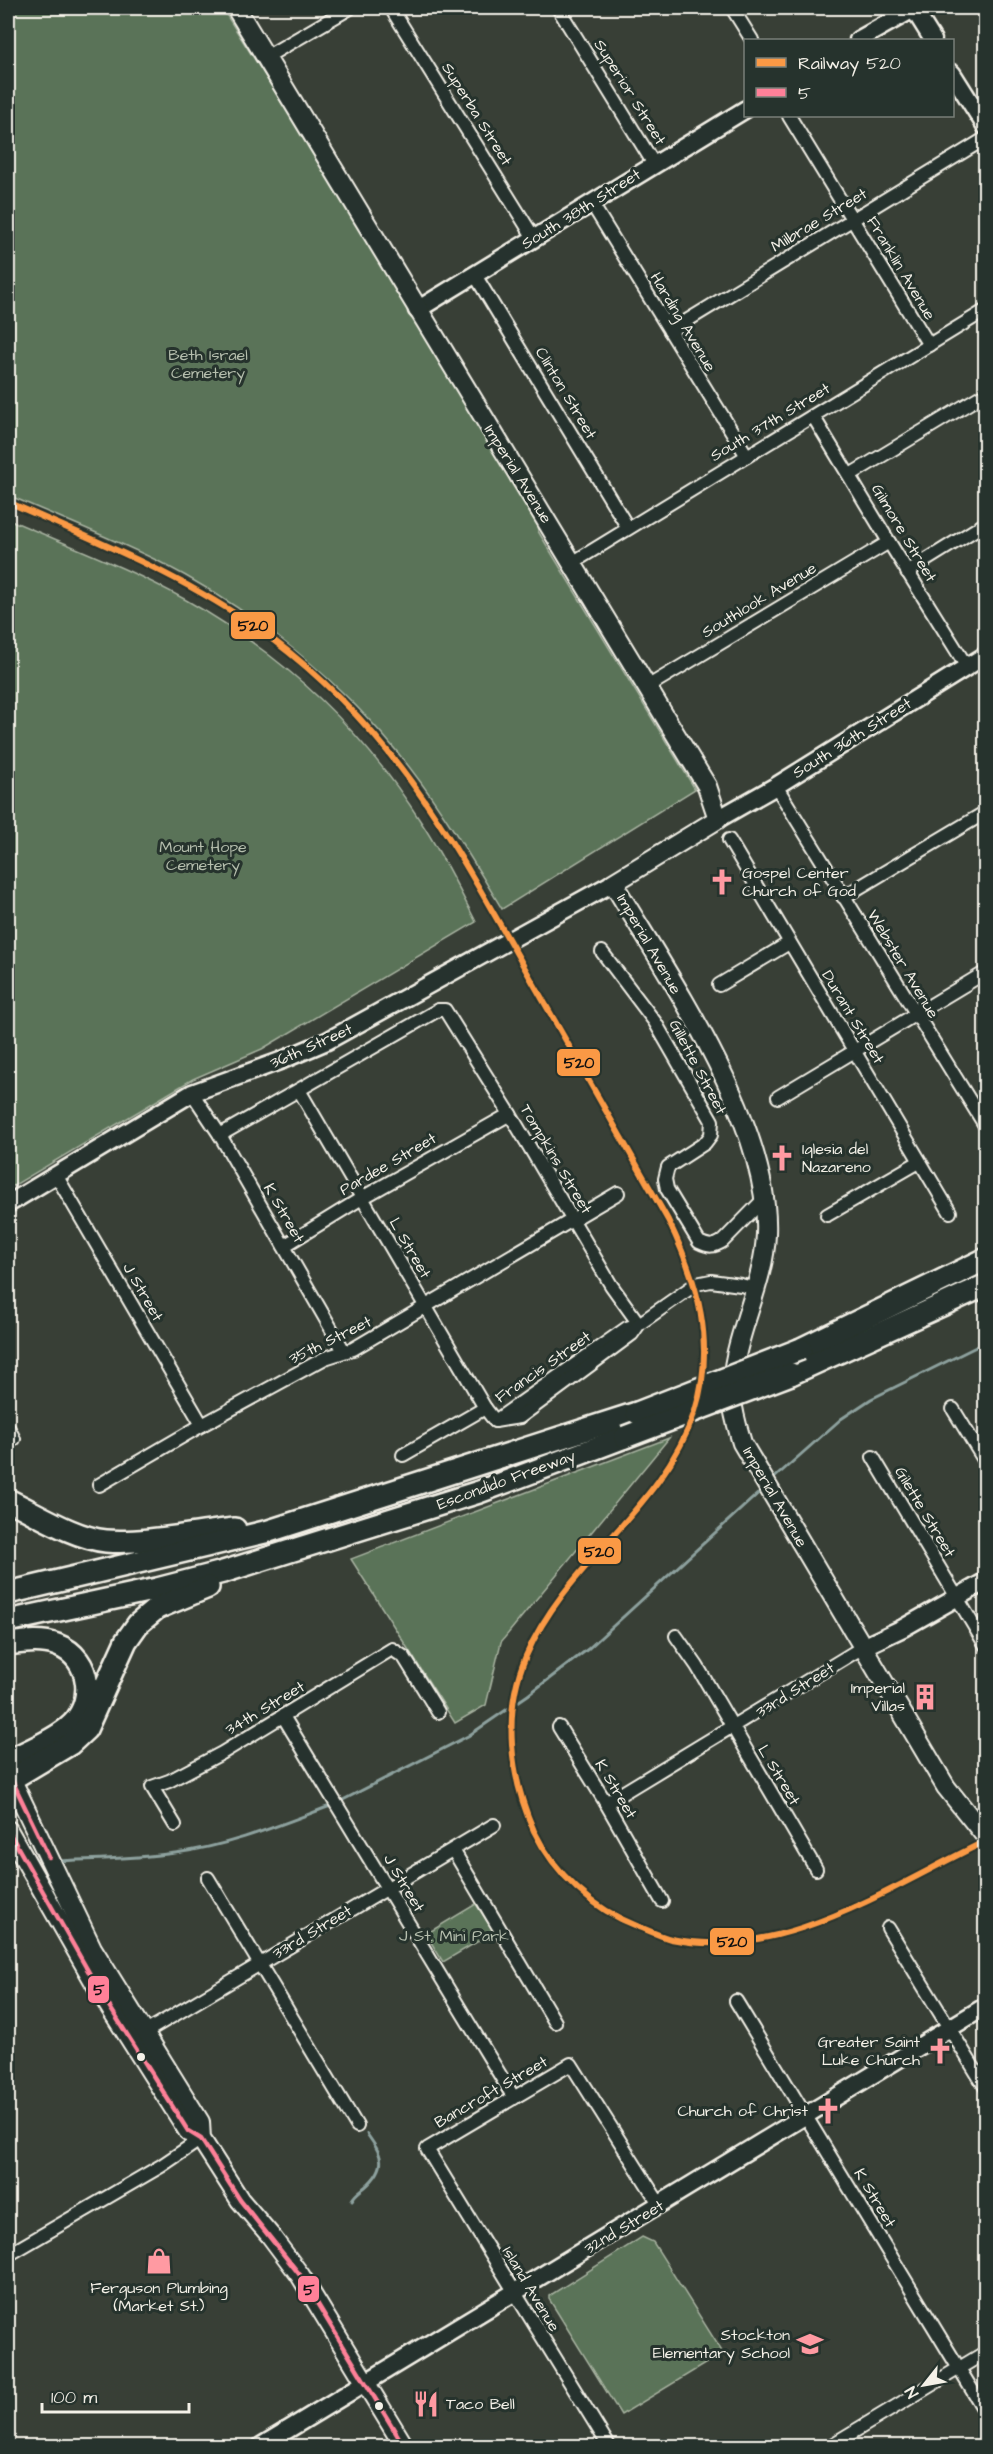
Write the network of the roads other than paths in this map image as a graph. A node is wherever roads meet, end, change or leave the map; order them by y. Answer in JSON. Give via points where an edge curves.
{"nodes":[{"id":1,"x":236,"y":8,"type":"edge"},
{"id":2,"x":350,"y":8,"type":"edge"},
{"id":3,"x":392,"y":8,"type":"edge"},
{"id":4,"x":558,"y":8,"type":"edge"},
{"id":5,"x":732,"y":8,"type":"edge"},
{"id":6,"x":914,"y":8,"type":"edge"},
{"id":7,"x":751,"y":39,"type":"edge"},
{"id":8,"x":860,"y":39,"type":"edge"},
{"id":9,"x":932,"y":39,"type":"edge"},
{"id":10,"x":266,"y":57,"type":"junction"},
{"id":11,"x":954,"y":76,"type":"edge"},
{"id":12,"x":744,"y":110,"type":"edge"},
{"id":13,"x":790,"y":117,"type":"edge"},
{"id":14,"x":986,"y":127,"type":"edge"},
{"id":15,"x":986,"y":138,"type":"edge"},
{"id":16,"x":654,"y":164,"type":"junction"},
{"id":17,"x":592,"y":204,"type":"junction"},
{"id":18,"x":853,"y":219,"type":"junction"},
{"id":19,"x":534,"y":238,"type":"junction"},
{"id":20,"x":475,"y":275,"type":"junction"},
{"id":21,"x":417,"y":310,"type":"junction"},
{"id":22,"x":986,"y":310,"type":"edge"},
{"id":23,"x":670,"y":331,"type":"junction"},
{"id":24,"x":929,"y":345,"type":"junction"},
{"id":25,"x":986,"y":393,"type":"edge"},
{"id":26,"x":813,"y":416,"type":"junction"},
{"id":27,"x":747,"y":456,"type":"junction"},
{"id":28,"x":850,"y":475,"type":"junction"},
{"id":29,"x":986,"y":523,"type":"edge"},
{"id":30,"x":628,"y":528,"type":"junction"},
{"id":31,"x":889,"y":542,"type":"junction"},
{"id":32,"x":572,"y":562,"type":"junction"},
{"id":33,"x":907,"y":572,"type":"junction"},
{"id":34,"x":986,"y":655,"type":"edge"},
{"id":35,"x":967,"y":667,"type":"junction"},
{"id":36,"x":647,"y":687,"type":"junction"},
{"id":37,"x":776,"y":786,"type":"junction"},
{"id":38,"x":986,"y":812,"type":"edge"},
{"id":39,"x":718,"y":819,"type":"junction"},
{"id":40,"x":729,"y":840,"type":"dead end"},
{"id":41,"x":613,"y":883,"type":"junction"},
{"id":42,"x":843,"y":897,"type":"junction"},
{"id":43,"x":789,"y":943,"type":"junction"},
{"id":44,"x":602,"y":952,"type":"dead end"},
{"id":45,"x":986,"y":972,"type":"edge"},
{"id":46,"x":719,"y":985,"type":"dead end"},
{"id":47,"x":445,"y":1010,"type":"joint"},
{"id":48,"x":915,"y":1016,"type":"junction"},
{"id":49,"x":855,"y":1050,"type":"junction"},
{"id":50,"x":299,"y":1090,"type":"junction"},
{"id":51,"x":192,"y":1093,"type":"junction"},
{"id":52,"x":778,"y":1097,"type":"dead end"},
{"id":53,"x":510,"y":1114,"type":"junction"},
{"id":54,"x":986,"y":1127,"type":"edge"},
{"id":55,"x":220,"y":1135,"type":"junction"},
{"id":56,"x":919,"y":1162,"type":"junction"},
{"id":57,"x":56,"y":1175,"type":"junction"},
{"id":58,"x":618,"y":1193,"type":"dead end"},
{"id":59,"x":362,"y":1198,"type":"junction"},
{"id":60,"x":764,"y":1199,"type":"junction"},
{"id":61,"x":8,"y":1204,"type":"edge"},
{"id":62,"x":950,"y":1212,"type":"dead end"},
{"id":63,"x":827,"y":1215,"type":"dead end"},
{"id":64,"x":573,"y":1220,"type":"junction"},
{"id":65,"x":284,"y":1246,"type":"junction"},
{"id":66,"x":986,"y":1259,"type":"edge"},
{"id":67,"x":986,"y":1285,"type":"edge"},
{"id":68,"x":756,"y":1289,"type":"junction"},
{"id":69,"x":425,"y":1307,"type":"junction"},
{"id":70,"x":639,"y":1324,"type":"junction"},
{"id":71,"x":344,"y":1351,"type":"junction"},
{"id":72,"x":485,"y":1408,"type":"junction"},
{"id":73,"x":953,"y":1409,"type":"dead end"},
{"id":74,"x":495,"y":1421,"type":"joint"},
{"id":75,"x":202,"y":1425,"type":"junction"},
{"id":76,"x":8,"y":1427,"type":"edge"},
{"id":77,"x":14,"y":1439,"type":"dead end"},
{"id":78,"x":403,"y":1455,"type":"dead end"},
{"id":79,"x":873,"y":1457,"type":"dead end"},
{"id":80,"x":986,"y":1463,"type":"edge"},
{"id":81,"x":99,"y":1485,"type":"dead end"},
{"id":82,"x":8,"y":1500,"type":"edge"},
{"id":83,"x":309,"y":1520,"type":"junction"},
{"id":84,"x":223,"y":1572,"type":"junction"},
{"id":85,"x":986,"y":1581,"type":"edge"},
{"id":86,"x":8,"y":1593,"type":"edge"},
{"id":87,"x":958,"y":1597,"type":"junction"},
{"id":88,"x":8,"y":1621,"type":"edge"},
{"id":89,"x":676,"y":1636,"type":"dead end"},
{"id":90,"x":8,"y":1644,"type":"edge"},
{"id":91,"x":986,"y":1646,"type":"edge"},
{"id":92,"x":863,"y":1647,"type":"junction"},
{"id":93,"x":438,"y":1712,"type":"dead end"},
{"id":94,"x":283,"y":1716,"type":"junction"},
{"id":95,"x":559,"y":1727,"type":"dead end"},
{"id":96,"x":732,"y":1728,"type":"junction"},
{"id":97,"x":8,"y":1773,"type":"edge"},
{"id":98,"x":606,"y":1803,"type":"junction"},
{"id":99,"x":175,"y":1825,"type":"dead end"},
{"id":100,"x":494,"y":1825,"type":"dead end"},
{"id":101,"x":12,"y":1837,"type":"edge"},
{"id":102,"x":986,"y":1837,"type":"edge"},
{"id":103,"x":453,"y":1850,"type":"junction"},
{"id":104,"x":816,"y":1869,"type":"dead end"},
{"id":105,"x":208,"y":1878,"type":"dead end"},
{"id":106,"x":388,"y":1888,"type":"junction"},
{"id":107,"x":662,"y":1901,"type":"dead end"},
{"id":108,"x":888,"y":1928,"type":"dead end"},
{"id":109,"x":259,"y":1964,"type":"junction"},
{"id":110,"x":736,"y":2001,"type":"dead end"},
{"id":111,"x":986,"y":2006,"type":"edge"},
{"id":112,"x":555,"y":2022,"type":"dead end"},
{"id":113,"x":949,"y":2028,"type":"junction"},
{"id":114,"x":138,"y":2037,"type":"junction"},
{"id":115,"x":986,"y":2088,"type":"edge"},
{"id":116,"x":514,"y":2098,"type":"junction"},
{"id":117,"x":805,"y":2116,"type":"junction"},
{"id":118,"x":357,"y":2126,"type":"dead end"},
{"id":119,"x":201,"y":2139,"type":"junction"},
{"id":120,"x":427,"y":2149,"type":"joint"},
{"id":121,"x":660,"y":2205,"type":"junction"},
{"id":122,"x":8,"y":2255,"type":"edge"},
{"id":123,"x":514,"y":2293,"type":"junction"},
{"id":124,"x":986,"y":2352,"type":"edge"},
{"id":125,"x":959,"y":2369,"type":"junction"},
{"id":126,"x":366,"y":2384,"type":"junction"},
{"id":127,"x":986,"y":2413,"type":"edge"},
{"id":128,"x":261,"y":2446,"type":"edge"},
{"id":129,"x":404,"y":2446,"type":"edge"},
{"id":130,"x":609,"y":2446,"type":"edge"},
{"id":131,"x":830,"y":2446,"type":"edge"}],
"edges":[{"from":1,"to":10,"type":"main road","name":"Imperial Avenue"},
{"from":2,"to":10,"type":"street"},
{"from":3,"to":19,"type":"street","name":"Superba Street"},
{"from":4,"to":16,"type":"street","name":"Superior Street"},
{"from":5,"to":7,"type":"street"},
{"from":6,"to":8,"type":"main road"},
{"from":6,"to":9,"type":"main road"},
{"from":10,"to":21,"type":"main road","name":"Imperial Avenue"},
{"from":11,"to":14,"type":"main road"},
{"from":12,"to":16,"type":"main road","name":"South 38th Street"},
{"from":13,"to":18,"type":"street","name":"Franklin Avenue"},
{"from":15,"to":18,"type":"street","name":"Milbrae Street"},
{"from":16,"to":17,"type":"main road","name":"South 38th Street"},
{"from":17,"to":19,"type":"main road","name":"South 38th Street"},
{"from":17,"to":23,"type":"street","name":"Harding Avenue"},
{"from":18,"to":23,"type":"street","name":"Milbrae Street"},
{"from":18,"to":24,"type":"street","name":"Franklin Avenue"},
{"from":19,"to":20,"type":"main road","name":"South 38th Street"},
{"from":20,"to":21,"type":"main road","name":"South 38th Street"},
{"from":20,"to":30,"type":"street","name":"Clinton Street"},
{"from":21,"to":32,"type":"main road","name":"Imperial Avenue"},
{"from":22,"to":24,"type":"street","name":"South 37th Street"},
{"from":23,"to":27,"type":"street","name":"Harding Avenue"},
{"from":24,"to":26,"type":"street","name":"South 37th Street"},
{"from":25,"to":28,"type":"street"},
{"from":26,"to":27,"type":"street","name":"South 37th Street"},
{"from":26,"to":28,"type":"street","name":"Gilmore Street"},
{"from":27,"to":30,"type":"street","name":"South 37th Street"},
{"from":28,"to":31,"type":"street","name":"Gilmore Street"},
{"from":29,"to":33,"type":"street"},
{"from":30,"to":32,"type":"street","name":"South 37th Street"},
{"from":31,"to":33,"type":"street","name":"Gilmore Street"},
{"from":31,"to":36,"type":"street","name":"Southlook Avenue"},
{"from":32,"to":36,"type":"main road","name":"Imperial Avenue"},
{"from":33,"to":35,"type":"street","name":"Gilmore Street"},
{"from":34,"to":35,"type":"main road","name":"South 36th Street"},
{"from":35,"to":37,"type":"main road","name":"South 36th Street"},
{"from":36,"to":39,"type":"main road","name":"Imperial Avenue","via":[[707,786]]},
{"from":37,"to":39,"type":"main road","name":"South 36th Street"},
{"from":37,"to":42,"type":"street","name":"Webster Avenue"},
{"from":38,"to":42,"type":"street"},
{"from":39,"to":41,"type":"main road","name":"Imperial Avenue"},
{"from":40,"to":43,"type":"street","name":"Durant Street"},
{"from":41,"to":51,"type":"main road","name":"36th Street","via":[[327,1041]]},
{"from":41,"to":60,"type":"main road","name":"Imperial Avenue","via":[[720,1069],[760,1173]]},
{"from":42,"to":48,"type":"street","name":"Webster Avenue"},
{"from":43,"to":46,"type":"street"},
{"from":43,"to":49,"type":"street","name":"Durant Street"},
{"from":44,"to":60,"type":"street","name":"Gillette Street","via":[[656,1022],[712,1121],[711,1135],[705,1143],[668,1167],[665,1179],[699,1242],[716,1246]]},
{"from":45,"to":48,"type":"street"},
{"from":47,"to":50,"type":"street","name":"36th Street","via":[[438,1010]]},
{"from":47,"to":53,"type":"street","name":"Tompkins Street"},
{"from":48,"to":49,"type":"street"},
{"from":48,"to":54,"type":"street","name":"Webster Avenue"},
{"from":49,"to":52,"type":"street"},
{"from":49,"to":56,"type":"street","name":"Durant Street"},
{"from":50,"to":55,"type":"street","name":"36th Street"},
{"from":50,"to":59,"type":"street","name":"L Street"},
{"from":51,"to":55,"type":"street","name":"K Street"},
{"from":51,"to":57,"type":"main road","name":"36th Street"},
{"from":53,"to":59,"type":"street","name":"Pardee Street"},
{"from":53,"to":64,"type":"street","name":"Tompkins Street"},
{"from":55,"to":65,"type":"street","name":"K Street"},
{"from":56,"to":62,"type":"street","name":"Durant Street"},
{"from":56,"to":63,"type":"street"},
{"from":57,"to":61,"type":"main road","name":"36th Street"},
{"from":57,"to":75,"type":"street","name":"J Street"},
{"from":58,"to":64,"type":"street","name":"35th Street"},
{"from":59,"to":65,"type":"street","name":"Pardee Street"},
{"from":59,"to":69,"type":"street","name":"L Street"},
{"from":60,"to":68,"type":"main road","name":"Imperial Avenue","via":[[766,1234]]},
{"from":64,"to":69,"type":"street","name":"35th Street"},
{"from":64,"to":70,"type":"street","name":"Tompkins Street"},
{"from":65,"to":71,"type":"street","name":"K Street"},
{"from":66,"to":83,"type":"highway","name":"Escondido Freeway","bridge":true,"via":[[801,1349],[637,1413]]},
{"from":67,"to":84,"type":"highway","name":"Escondido Freeway","bridge":true,"via":[[791,1374],[479,1492]]},
{"from":68,"to":70,"type":"street","name":"Francis Street","via":[[711,1281],[696,1284]]},
{"from":68,"to":92,"type":"main road","name":"Imperial Avenue","via":[[732,1381],[732,1400],[742,1443]]},
{"from":69,"to":71,"type":"street","name":"35th Street"},
{"from":69,"to":72,"type":"street","name":"L Street"},
{"from":70,"to":74,"type":"street","name":"Francis Street","via":[[632,1334],[520,1417]]},
{"from":71,"to":75,"type":"street","name":"35th Street"},
{"from":72,"to":74,"type":"street","name":"L Street"},
{"from":72,"to":78,"type":"street","name":"Francis Street"},
{"from":73,"to":80,"type":"street"},
{"from":75,"to":81,"type":"street","name":"35th Street"},
{"from":76,"to":77,"type":"street"},
{"from":79,"to":87,"type":"street","name":"Gilette Street"},
{"from":82,"to":83,"type":"highway","via":[[71,1530],[105,1541],[154,1539]]},
{"from":83,"to":86,"type":"highway","name":"Escondido Freeway"},
{"from":84,"to":88,"type":"highway","name":"Escondido Freeway"},
{"from":84,"to":97,"type":"highway","via":[[207,1588],[158,1608],[138,1624],[126,1641],[86,1729],[70,1744]]},
{"from":85,"to":87,"type":"main road","name":"33rd Street"},
{"from":87,"to":91,"type":"street","name":"Gilette Street"},
{"from":87,"to":92,"type":"main road","name":"33rd Street"},
{"from":89,"to":96,"type":"street","name":"L Street"},
{"from":90,"to":97,"type":"highway","via":[[47,1642],[68,1651],[87,1679],[86,1702],[80,1715]]},
{"from":92,"to":96,"type":"street","name":"33rd Street"},
{"from":92,"to":102,"type":"main road","name":"Imperial Avenue","via":[[946,1787]]},
{"from":93,"to":94,"type":"street","name":"34th Street","via":[[404,1657],[392,1649]]},
{"from":94,"to":99,"type":"street","name":"34th Street","via":[[222,1753],[152,1787]]},
{"from":94,"to":106,"type":"street","name":"J Street"},
{"from":95,"to":98,"type":"street","name":"K Street"},
{"from":96,"to":98,"type":"street","name":"33rd Street"},
{"from":96,"to":104,"type":"street","name":"L Street"},
{"from":97,"to":114,"type":"main road"},
{"from":98,"to":107,"type":"street","name":"K Street"},
{"from":100,"to":103,"type":"street","name":"33rd Street"},
{"from":101,"to":114,"type":"main road"},
{"from":103,"to":106,"type":"street","name":"33rd Street"},
{"from":103,"to":112,"type":"street"},
{"from":105,"to":109,"type":"street"},
{"from":106,"to":109,"type":"street","name":"33rd Street"},
{"from":106,"to":116,"type":"street","name":"J Street"},
{"from":108,"to":113,"type":"street"},
{"from":109,"to":114,"type":"street","name":"33rd Street"},
{"from":109,"to":118,"type":"street"},
{"from":110,"to":117,"type":"street","name":"K Street"},
{"from":111,"to":113,"type":"main road","name":"32nd Street"},
{"from":113,"to":115,"type":"street"},
{"from":113,"to":117,"type":"main road","name":"32nd Street"},
{"from":114,"to":119,"type":"main road","via":[[200,2122]]},
{"from":116,"to":120,"type":"street","name":"Bancroft Street"},
{"from":116,"to":121,"type":"street","name":"Bancroft Street","via":[[572,2064]]},
{"from":117,"to":121,"type":"main road","name":"32nd Street"},
{"from":117,"to":125,"type":"street","name":"K Street"},
{"from":119,"to":122,"type":"street"},
{"from":119,"to":126,"type":"main road","via":[[240,2200],[300,2275]]},
{"from":120,"to":123,"type":"street","name":"Island Avenue"},
{"from":121,"to":123,"type":"main road","name":"32nd Street"},
{"from":123,"to":126,"type":"main road","name":"32nd Street"},
{"from":123,"to":130,"type":"street","name":"Island Avenue"},
{"from":124,"to":125,"type":"street"},
{"from":125,"to":127,"type":"street","name":"K Street"},
{"from":125,"to":131,"type":"street"},
{"from":126,"to":128,"type":"main road","name":"32nd Street"},
{"from":126,"to":129,"type":"main road"}]}
